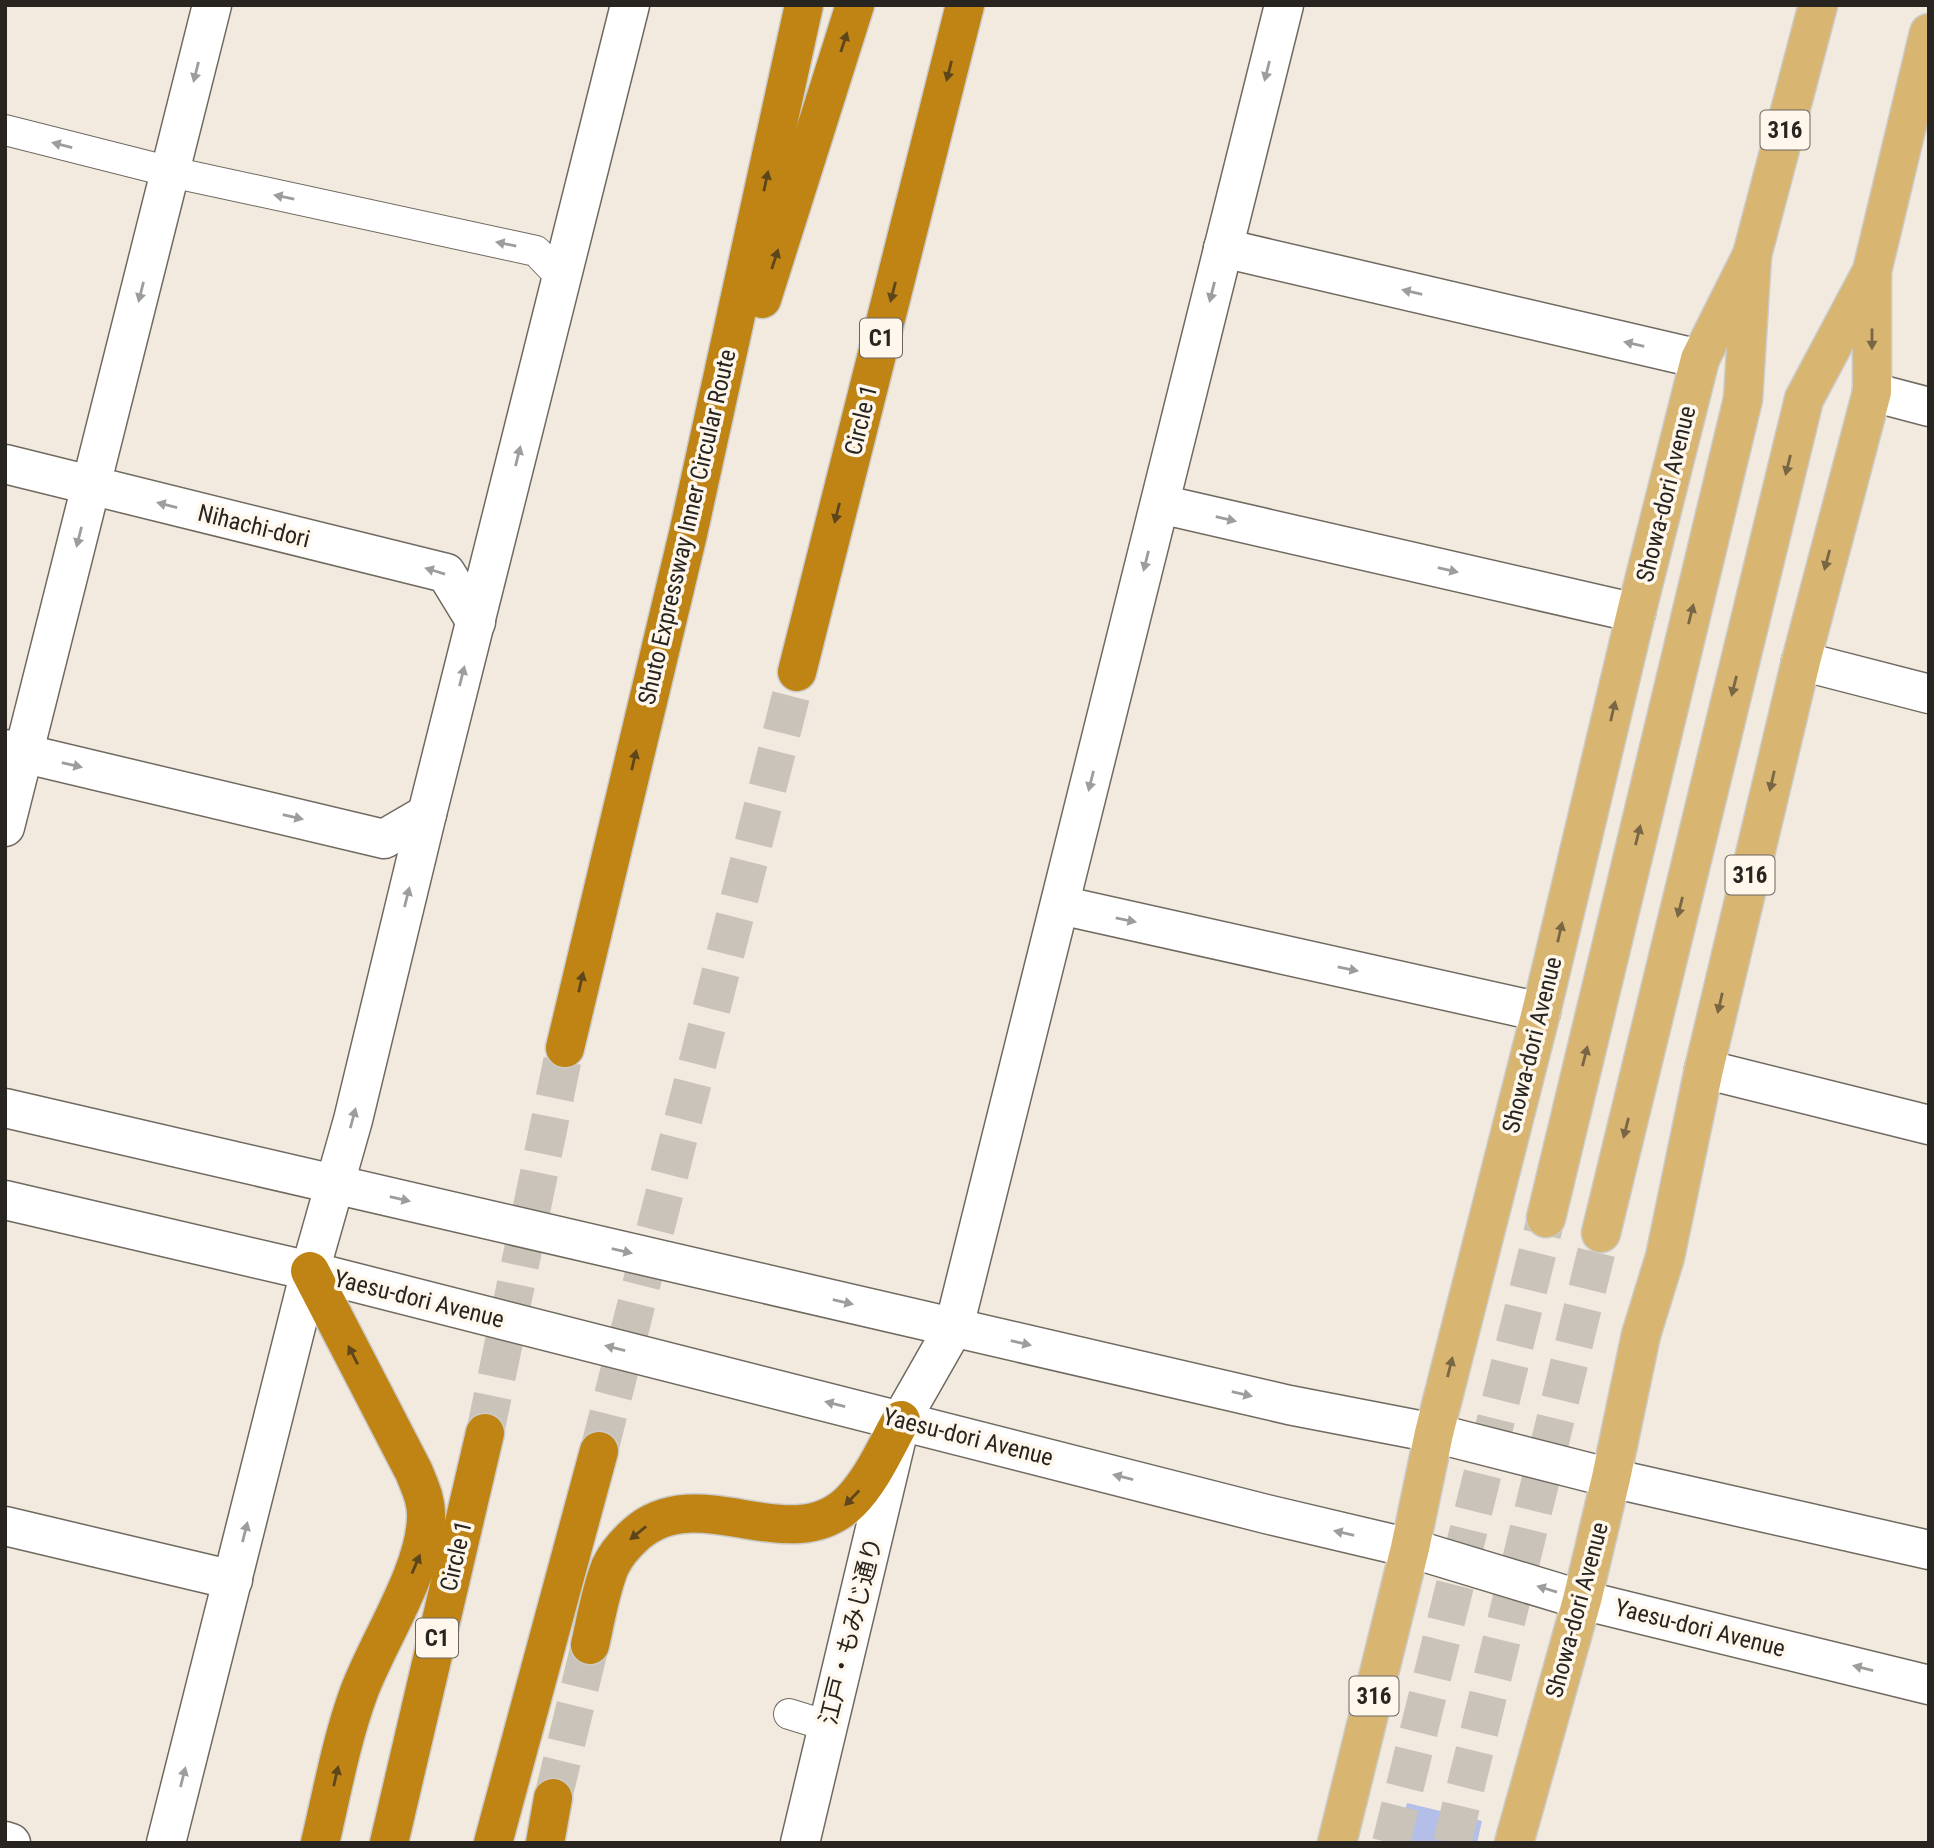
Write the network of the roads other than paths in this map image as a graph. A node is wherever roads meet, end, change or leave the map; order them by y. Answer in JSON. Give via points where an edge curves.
{"nodes":[{"id":1,"x":212,"y":5,"type":"edge"},
{"id":2,"x":630,"y":5,"type":"edge"},
{"id":3,"x":804,"y":5,"type":"edge"},
{"id":4,"x":855,"y":5,"type":"edge"},
{"id":5,"x":965,"y":5,"type":"edge"},
{"id":6,"x":1284,"y":5,"type":"edge"},
{"id":7,"x":1815,"y":6,"type":"edge"},
{"id":8,"x":1929,"y":33,"type":"edge"},
{"id":9,"x":5,"y":130,"type":"edge"},
{"id":10,"x":171,"y":172,"type":"junction"},
{"id":11,"x":1223,"y":248,"type":"junction"},
{"id":12,"x":1752,"y":255,"type":"junction"},
{"id":13,"x":1872,"y":271,"type":"junction"},
{"id":14,"x":562,"y":278,"type":"junction"},
{"id":15,"x":1700,"y":359,"type":"junction"},
{"id":16,"x":1872,"y":392,"type":"junction"},
{"id":17,"x":1929,"y":407,"type":"edge"},
{"id":18,"x":5,"y":464,"type":"edge"},
{"id":19,"x":92,"y":486,"type":"junction"},
{"id":20,"x":1160,"y":504,"type":"junction"},
{"id":21,"x":688,"y":534,"type":"junction"},
{"id":22,"x":1636,"y":613,"type":"junction"},
{"id":23,"x":476,"y":622,"type":"junction"},
{"id":24,"x":1801,"y":661,"type":"junction"},
{"id":25,"x":797,"y":672,"type":"tunnel mouth"},
{"id":26,"x":1929,"y":694,"type":"edge"},
{"id":27,"x":15,"y":752,"type":"edge"},
{"id":28,"x":427,"y":814,"type":"junction"},
{"id":29,"x":5,"y":827,"type":"edge"},
{"id":30,"x":1060,"y":905,"type":"junction"},
{"id":31,"x":1541,"y":1012,"type":"junction"},
{"id":32,"x":565,"y":1048,"type":"tunnel mouth"},
{"id":33,"x":1704,"y":1069,"type":"junction"},
{"id":34,"x":5,"y":1108,"type":"edge"},
{"id":35,"x":1929,"y":1125,"type":"edge"},
{"id":36,"x":334,"y":1184,"type":"junction"},
{"id":37,"x":5,"y":1200,"type":"edge"},
{"id":38,"x":1546,"y":1218,"type":"tunnel mouth"},
{"id":39,"x":1601,"y":1233,"type":"tunnel mouth"},
{"id":40,"x":310,"y":1271,"type":"junction"},
{"id":41,"x":954,"y":1327,"type":"junction"},
{"id":42,"x":901,"y":1420,"type":"junction"},
{"id":43,"x":485,"y":1433,"type":"tunnel mouth"},
{"id":44,"x":1434,"y":1433,"type":"junction"},
{"id":45,"x":599,"y":1451,"type":"tunnel mouth"},
{"id":46,"x":1611,"y":1478,"type":"junction"},
{"id":47,"x":5,"y":1526,"type":"edge"},
{"id":48,"x":1410,"y":1548,"type":"junction"},
{"id":49,"x":1929,"y":1550,"type":"edge"},
{"id":50,"x":233,"y":1580,"type":"junction"},
{"id":51,"x":1582,"y":1600,"type":"junction"},
{"id":52,"x":590,"y":1645,"type":"tunnel mouth"},
{"id":53,"x":1929,"y":1685,"type":"edge"},
{"id":54,"x":789,"y":1714,"type":"dead end"},
{"id":55,"x":828,"y":1726,"type":"junction"},
{"id":56,"x":553,"y":1798,"type":"tunnel mouth"},
{"id":57,"x":5,"y":1841,"type":"edge"},
{"id":58,"x":802,"y":1842,"type":"edge"},
{"id":59,"x":11,"y":1843,"type":"edge"},
{"id":60,"x":166,"y":1843,"type":"edge"},
{"id":61,"x":320,"y":1843,"type":"edge"},
{"id":62,"x":389,"y":1843,"type":"edge"},
{"id":63,"x":493,"y":1843,"type":"edge"},
{"id":64,"x":545,"y":1843,"type":"edge"},
{"id":65,"x":1336,"y":1843,"type":"edge"},
{"id":66,"x":1514,"y":1843,"type":"edge"}],
"edges":[{"from":1,"to":10,"type":"street","one_way":true},
{"from":2,"to":14,"type":"street"},
{"from":21,"to":3,"type":"highway","name":"Shuto Expressway Inner Circular Route","one_way":true},
{"from":21,"to":4,"type":"highway","one_way":true},
{"from":5,"to":25,"type":"highway","name":"Circle 1","number":"C1","one_way":true},
{"from":6,"to":11,"type":"street","name":"江戸・もみじ通り","one_way":true},
{"from":7,"to":12,"type":"main road","name":"Showa-dori Avenue","number":"316"},
{"from":8,"to":13,"type":"main road","name":"Showa-dori Avenue","number":"316"},
{"from":10,"to":9,"type":"lane","one_way":true},
{"from":14,"to":10,"type":"lane","one_way":true,"via":[[536,251]]},
{"from":10,"to":19,"type":"street","one_way":true},
{"from":15,"to":11,"type":"street","one_way":true},
{"from":11,"to":20,"type":"street","name":"江戸・もみじ通り","one_way":true},
{"from":12,"to":15,"type":"main road","name":"Showa-dori Avenue","number":"316"},
{"from":38,"to":12,"type":"main road","name":"Showa-dori Avenue","number":"316","one_way":true,"via":[[1743,399]]},
{"from":13,"to":16,"type":"main road","name":"Showa-dori Avenue","number":"316","one_way":true},
{"from":13,"to":39,"type":"main road","name":"Showa-dori Avenue","number":"316","one_way":true,"via":[[1804,399]]},
{"from":23,"to":14,"type":"street","one_way":true},
{"from":15,"to":22,"type":"main road","name":"Showa-dori Avenue","number":"316"},
{"from":16,"to":17,"type":"street"},
{"from":16,"to":24,"type":"main road","name":"Showa-dori Avenue","number":"316","one_way":true},
{"from":18,"to":19,"type":"street","name":"Nihachi-dori"},
{"from":23,"to":19,"type":"street","name":"Nihachi-dori","one_way":true,"via":[[446,573]]},
{"from":19,"to":27,"type":"street","one_way":true},
{"from":20,"to":22,"type":"street","one_way":true},
{"from":20,"to":30,"type":"street","name":"江戸・もみじ通り","one_way":true},
{"from":32,"to":21,"type":"highway","name":"Shuto Expressway Inner Circular Route","one_way":true},
{"from":31,"to":22,"type":"main road","name":"Showa-dori Avenue","number":"316","one_way":true},
{"from":28,"to":23,"type":"street","one_way":true},
{"from":24,"to":26,"type":"street"},
{"from":24,"to":33,"type":"main road","name":"Showa-dori Avenue","number":"316","one_way":true},
{"from":27,"to":28,"type":"street","one_way":true,"via":[[384,839]]},
{"from":27,"to":29,"type":"street"},
{"from":36,"to":28,"type":"street","one_way":true,"via":[[354,1120]]},
{"from":30,"to":31,"type":"street","one_way":true},
{"from":30,"to":41,"type":"street","name":"江戸・もみじ通り"},
{"from":44,"to":31,"type":"main road","name":"Showa-dori Avenue","number":"316","one_way":true},
{"from":33,"to":35,"type":"street"},
{"from":33,"to":46,"type":"main road","name":"Showa-dori Avenue","number":"316","via":[[1665,1257],[1641,1335]]},
{"from":34,"to":36,"type":"street"},
{"from":36,"to":40,"type":"street"},
{"from":36,"to":41,"type":"street","one_way":true},
{"from":37,"to":40,"type":"street","name":"Yaesu-dori Avenue"},
{"from":42,"to":40,"type":"street","name":"Yaesu-dori Avenue","one_way":true},
{"from":50,"to":40,"type":"street","one_way":true},
{"from":61,"to":40,"type":"highway","one_way":true,"via":[[359,1690],[420,1557],[426,1517],[424,1495],[414,1472]]},
{"from":41,"to":42,"type":"street","name":"江戸・もみじ通り"},
{"from":41,"to":44,"type":"street","one_way":true,"via":[[1289,1405]]},
{"from":48,"to":42,"type":"street","name":"Yaesu-dori Avenue","one_way":true},
{"from":42,"to":52,"type":"highway","one_way":true,"via":[[866,1482],[849,1503],[828,1516],[799,1525],[691,1513],[643,1527],[611,1566]]},
{"from":42,"to":55,"type":"street","name":"江戸・もみじ通り"},
{"from":43,"to":62,"type":"highway","name":"Circle 1","number":"C1"},
{"from":44,"to":46,"type":"street"},
{"from":44,"to":48,"type":"main road","name":"Showa-dori Avenue","number":"316"},
{"from":45,"to":63,"type":"highway"},
{"from":46,"to":49,"type":"street"},
{"from":46,"to":51,"type":"main road","name":"Showa-dori Avenue","number":"316"},
{"from":47,"to":50,"type":"street"},
{"from":51,"to":48,"type":"street","name":"Yaesu-dori Avenue","one_way":true},
{"from":48,"to":65,"type":"main road","name":"Showa-dori Avenue","number":"316"},
{"from":60,"to":50,"type":"street","one_way":true},
{"from":53,"to":51,"type":"street","name":"Yaesu-dori Avenue","one_way":true},
{"from":51,"to":66,"type":"main road","name":"Showa-dori Avenue","number":"316"},
{"from":54,"to":55,"type":"lane"},
{"from":55,"to":58,"type":"street","name":"江戸・もみじ通り"},
{"from":56,"to":64,"type":"highway"},
{"from":57,"to":59,"type":"street"}]}
